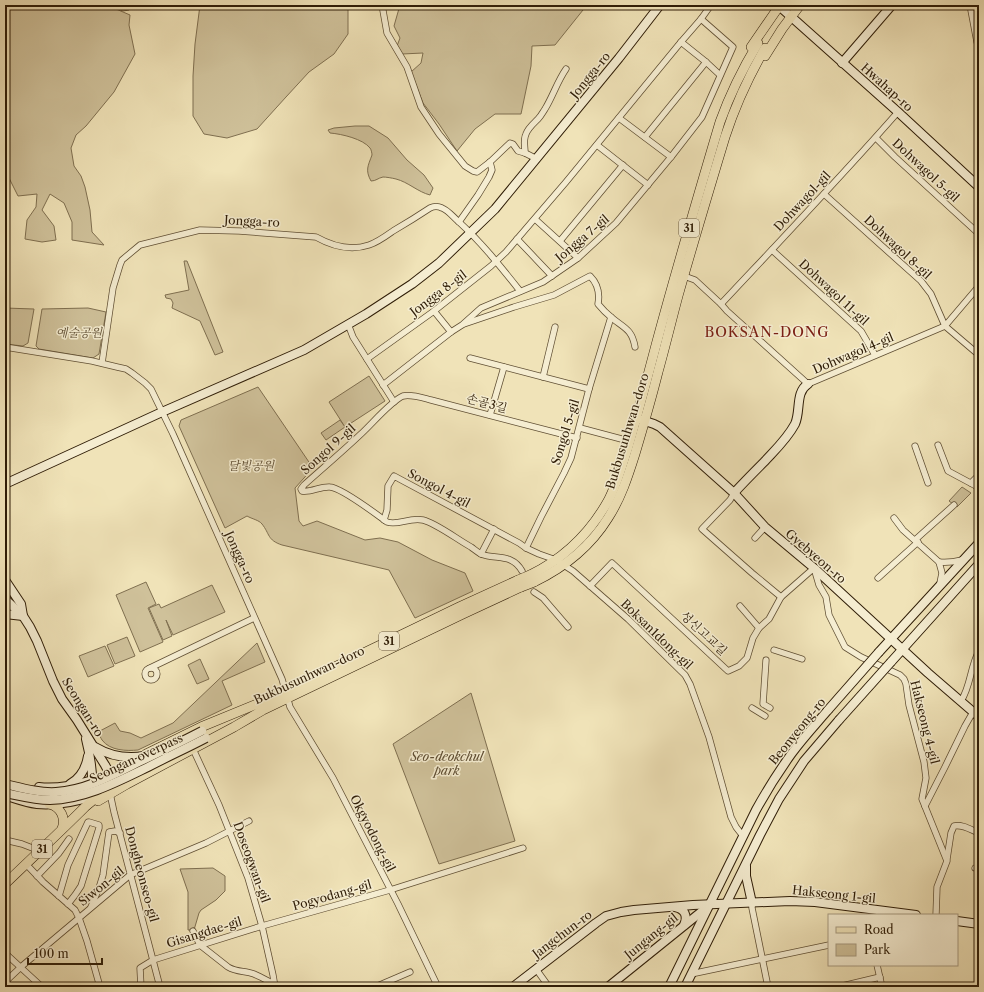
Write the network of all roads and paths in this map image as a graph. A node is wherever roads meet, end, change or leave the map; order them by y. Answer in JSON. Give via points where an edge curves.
{"nodes":[{"id":1,"x":382,"y":5,"type":"edge"},
{"id":2,"x":660,"y":5,"type":"edge"},
{"id":3,"x":711,"y":5,"type":"edge"},
{"id":4,"x":779,"y":5,"type":"edge"},
{"id":5,"x":800,"y":5,"type":"edge"},
{"id":6,"x":892,"y":5,"type":"edge"},
{"id":7,"x":970,"y":5,"type":"edge"},
{"id":8,"x":791,"y":17,"type":"junction"},
{"id":9,"x":701,"y":19,"type":"junction"},
{"id":10,"x":681,"y":42,"type":"junction"},
{"id":11,"x":979,"y":45,"type":"edge"},
{"id":12,"x":762,"y":46,"type":"dead end"},
{"id":13,"x":706,"y":62,"type":"junction"},
{"id":14,"x":842,"y":63,"type":"junction"},
{"id":15,"x":566,"y":69,"type":"dead end"},
{"id":16,"x":720,"y":74,"type":"junction"},
{"id":17,"x":898,"y":112,"type":"junction"},
{"id":18,"x":620,"y":118,"type":"junction"},
{"id":19,"x":645,"y":138,"type":"junction"},
{"id":20,"x":876,"y":138,"type":"junction"},
{"id":21,"x":598,"y":145,"type":"junction"},
{"id":22,"x":525,"y":153,"type":"junction"},
{"id":23,"x":671,"y":157,"type":"junction"},
{"id":24,"x":537,"y":159,"type":"junction"},
{"id":25,"x":490,"y":162,"type":"junction"},
{"id":26,"x":623,"y":165,"type":"junction"},
{"id":27,"x":648,"y":185,"type":"junction"},
{"id":28,"x":979,"y":187,"type":"edge"},
{"id":29,"x":824,"y":194,"type":"junction"},
{"id":30,"x":535,"y":219,"type":"junction"},
{"id":31,"x":459,"y":222,"type":"junction"},
{"id":32,"x":471,"y":233,"type":"junction"},
{"id":33,"x":979,"y":234,"type":"edge"},
{"id":34,"x":691,"y":238,"type":"junction"},
{"id":35,"x":517,"y":239,"type":"junction"},
{"id":36,"x":560,"y":241,"type":"junction"},
{"id":37,"x":772,"y":250,"type":"junction"},
{"id":38,"x":578,"y":258,"type":"junction"},
{"id":39,"x":496,"y":261,"type":"junction"},
{"id":40,"x":552,"y":276,"type":"junction"},
{"id":41,"x":684,"y":276,"type":"junction"},
{"id":42,"x":979,"y":286,"type":"edge"},
{"id":43,"x":520,"y":291,"type":"junction"},
{"id":44,"x":721,"y":304,"type":"junction"},
{"id":45,"x":434,"y":310,"type":"junction"},
{"id":46,"x":611,"y":317,"type":"junction"},
{"id":47,"x":348,"y":324,"type":"junction"},
{"id":48,"x":462,"y":325,"type":"junction"},
{"id":49,"x":945,"y":326,"type":"junction"},
{"id":50,"x":555,"y":327,"type":"dead end"},
{"id":51,"x":451,"y":332,"type":"junction"},
{"id":52,"x":967,"y":345,"type":"junction"},
{"id":53,"x":975,"y":345,"type":"dead end"},
{"id":54,"x":5,"y":347,"type":"edge"},
{"id":55,"x":635,"y":347,"type":"dead end"},
{"id":56,"x":875,"y":355,"type":"junction"},
{"id":57,"x":979,"y":355,"type":"edge"},
{"id":58,"x":470,"y":358,"type":"dead end"},
{"id":59,"x":367,"y":359,"type":"junction"},
{"id":60,"x":102,"y":364,"type":"junction"},
{"id":61,"x":504,"y":366,"type":"junction"},
{"id":62,"x":543,"y":377,"type":"junction"},
{"id":63,"x":808,"y":384,"type":"junction"},
{"id":64,"x":383,"y":385,"type":"junction"},
{"id":65,"x":589,"y":389,"type":"junction"},
{"id":66,"x":394,"y":402,"type":"junction"},
{"id":67,"x":162,"y":412,"type":"junction"},
{"id":68,"x":490,"y":415,"type":"junction"},
{"id":69,"x":640,"y":420,"type":"junction"},
{"id":70,"x":580,"y":428,"type":"junction"},
{"id":71,"x":577,"y":438,"type":"junction"},
{"id":72,"x":629,"y":441,"type":"junction"},
{"id":73,"x":938,"y":445,"type":"dead end"},
{"id":74,"x":915,"y":446,"type":"dead end"},
{"id":75,"x":979,"y":475,"type":"edge"},
{"id":76,"x":928,"y":483,"type":"dead end"},
{"id":77,"x":971,"y":483,"type":"junction"},
{"id":78,"x":5,"y":484,"type":"edge"},
{"id":79,"x":979,"y":490,"type":"edge"},
{"id":80,"x":734,"y":493,"type":"junction"},
{"id":81,"x":954,"y":505,"type":"dead end"},
{"id":82,"x":894,"y":518,"type":"dead end"},
{"id":83,"x":384,"y":520,"type":"junction"},
{"id":84,"x":764,"y":527,"type":"junction"},
{"id":85,"x":494,"y":529,"type":"junction"},
{"id":86,"x":755,"y":538,"type":"dead end"},
{"id":87,"x":916,"y":541,"type":"junction"},
{"id":88,"x":979,"y":542,"type":"edge"},
{"id":89,"x":526,"y":548,"type":"junction"},
{"id":90,"x":481,"y":554,"type":"junction"},
{"id":91,"x":963,"y":559,"type":"junction"},
{"id":92,"x":556,"y":560,"type":"junction"},
{"id":93,"x":939,"y":562,"type":"junction"},
{"id":94,"x":564,"y":565,"type":"junction"},
{"id":95,"x":978,"y":567,"type":"edge"},
{"id":96,"x":814,"y":568,"type":"junction"},
{"id":97,"x":522,"y":571,"type":"dead end"},
{"id":98,"x":532,"y":578,"type":"junction"},
{"id":99,"x":878,"y":578,"type":"dead end"},
{"id":100,"x":5,"y":580,"type":"edge"},
{"id":101,"x":940,"y":585,"type":"junction"},
{"id":102,"x":590,"y":586,"type":"junction"},
{"id":103,"x":534,"y":592,"type":"dead end"},
{"id":104,"x":781,"y":597,"type":"junction"},
{"id":105,"x":5,"y":599,"type":"edge"},
{"id":106,"x":740,"y":606,"type":"dead end"},
{"id":107,"x":5,"y":614,"type":"edge"},
{"id":108,"x":23,"y":616,"type":"junction"},
{"id":109,"x":254,"y":618,"type":"junction"},
{"id":110,"x":568,"y":627,"type":"dead end"},
{"id":111,"x":759,"y":628,"type":"junction"},
{"id":112,"x":891,"y":639,"type":"junction"},
{"id":113,"x":902,"y":649,"type":"junction"},
{"id":114,"x":774,"y":650,"type":"dead end"},
{"id":115,"x":979,"y":651,"type":"edge"},
{"id":116,"x":802,"y":659,"type":"dead end"},
{"id":117,"x":166,"y":660,"type":"junction"},
{"id":118,"x":766,"y":660,"type":"dead end"},
{"id":119,"x":150,"y":668,"type":"junction"},
{"id":120,"x":157,"y":673,"type":"junction"},
{"id":121,"x":286,"y":695,"type":"junction"},
{"id":122,"x":961,"y":701,"type":"junction"},
{"id":123,"x":262,"y":706,"type":"junction"},
{"id":124,"x":752,"y":708,"type":"dead end"},
{"id":125,"x":770,"y":708,"type":"dead end"},
{"id":126,"x":976,"y":714,"type":"edge"},
{"id":127,"x":765,"y":716,"type":"dead end"},
{"id":128,"x":204,"y":735,"type":"junction"},
{"id":129,"x":90,"y":745,"type":"junction"},
{"id":130,"x":193,"y":749,"type":"junction"},
{"id":131,"x":144,"y":756,"type":"junction"},
{"id":132,"x":110,"y":774,"type":"junction"},
{"id":133,"x":92,"y":780,"type":"junction"},
{"id":134,"x":5,"y":781,"type":"edge"},
{"id":135,"x":5,"y":784,"type":"edge"},
{"id":136,"x":127,"y":784,"type":"junction"},
{"id":137,"x":58,"y":788,"type":"junction"},
{"id":138,"x":5,"y":792,"type":"edge"},
{"id":139,"x":107,"y":794,"type":"junction"},
{"id":140,"x":5,"y":796,"type":"edge"},
{"id":141,"x":89,"y":798,"type":"junction"},
{"id":142,"x":48,"y":804,"type":"junction"},
{"id":143,"x":924,"y":806,"type":"junction"},
{"id":144,"x":82,"y":810,"type":"junction"},
{"id":145,"x":249,"y":821,"type":"dead end"},
{"id":146,"x":62,"y":830,"type":"junction"},
{"id":147,"x":229,"y":831,"type":"junction"},
{"id":148,"x":120,"y":833,"type":"junction"},
{"id":149,"x":979,"y":833,"type":"edge"},
{"id":150,"x":743,"y":836,"type":"junction"},
{"id":151,"x":69,"y":839,"type":"dead end"},
{"id":152,"x":5,"y":840,"type":"edge"},
{"id":153,"x":523,"y":848,"type":"dead end"},
{"id":154,"x":40,"y":851,"type":"junction"},
{"id":155,"x":747,"y":861,"type":"junction"},
{"id":156,"x":947,"y":861,"type":"junction"},
{"id":157,"x":26,"y":864,"type":"junction"},
{"id":158,"x":730,"y":864,"type":"junction"},
{"id":159,"x":743,"y":870,"type":"junction"},
{"id":160,"x":130,"y":875,"type":"junction"},
{"id":161,"x":37,"y":876,"type":"junction"},
{"id":162,"x":5,"y":884,"type":"edge"},
{"id":163,"x":390,"y":890,"type":"junction"},
{"id":164,"x":59,"y":896,"type":"junction"},
{"id":165,"x":752,"y":903,"type":"junction"},
{"id":166,"x":68,"y":904,"type":"junction"},
{"id":167,"x":710,"y":904,"type":"junction"},
{"id":168,"x":726,"y":904,"type":"junction"},
{"id":169,"x":674,"y":907,"type":"junction"},
{"id":170,"x":90,"y":909,"type":"junction"},
{"id":171,"x":865,"y":912,"type":"edge"},
{"id":172,"x":899,"y":914,"type":"edge"},
{"id":173,"x":936,"y":914,"type":"edge"},
{"id":174,"x":79,"y":918,"type":"junction"},
{"id":175,"x":958,"y":921,"type":"edge"},
{"id":176,"x":979,"y":924,"type":"edge"},
{"id":177,"x":684,"y":925,"type":"junction"},
{"id":178,"x":262,"y":926,"type":"junction"},
{"id":179,"x":193,"y":931,"type":"dead end"},
{"id":180,"x":200,"y":945,"type":"junction"},
{"id":181,"x":828,"y":945,"type":"edge"},
{"id":182,"x":5,"y":953,"type":"edge"},
{"id":183,"x":762,"y":959,"type":"junction"},
{"id":184,"x":153,"y":960,"type":"junction"},
{"id":185,"x":877,"y":966,"type":"edge"},
{"id":186,"x":20,"y":967,"type":"junction"},
{"id":187,"x":536,"y":969,"type":"junction"},
{"id":188,"x":410,"y":972,"type":"dead end"},
{"id":189,"x":691,"y":974,"type":"junction"},
{"id":190,"x":880,"y":978,"type":"junction"},
{"id":191,"x":5,"y":982,"type":"edge"},
{"id":192,"x":275,"y":986,"type":"edge"},
{"id":193,"x":42,"y":987,"type":"edge"},
{"id":194,"x":100,"y":987,"type":"edge"},
{"id":195,"x":141,"y":987,"type":"edge"},
{"id":196,"x":160,"y":987,"type":"edge"},
{"id":197,"x":375,"y":987,"type":"edge"},
{"id":198,"x":438,"y":987,"type":"edge"},
{"id":199,"x":513,"y":987,"type":"edge"},
{"id":200,"x":549,"y":987,"type":"edge"},
{"id":201,"x":608,"y":987,"type":"edge"},
{"id":202,"x":669,"y":987,"type":"edge"},
{"id":203,"x":685,"y":987,"type":"edge"},
{"id":204,"x":768,"y":987,"type":"edge"},
{"id":205,"x":838,"y":987,"type":"edge"},
{"id":206,"x":882,"y":987,"type":"edge"}],
"edges":[{"from":1,"to":25,"type":"street","via":[[387,33],[407,67],[421,107],[439,134],[473,172],[477,172]]},
{"from":2,"to":24,"type":"main road","name":"Jongga-ro"},
{"from":3,"to":9,"type":"street","name":"Jongga 8-gil"},
{"from":4,"to":8,"type":"main road","name":"Hwahap-ro"},
{"from":4,"to":34,"type":"main road","via":[[745,58],[723,103],[709,148]]},
{"from":5,"to":8,"type":"main road"},
{"from":6,"to":14,"type":"main road"},
{"from":7,"to":11,"type":"street"},
{"from":8,"to":14,"type":"main road","name":"Hwahap-ro"},
{"from":8,"to":34,"type":"main road","via":[[758,68],[744,97]]},
{"from":9,"to":10,"type":"street","name":"Jongga 8-gil"},
{"from":9,"to":16,"type":"street","name":"Jongga 7-gil","via":[[733,47]]},
{"from":10,"to":13,"type":"street"},
{"from":10,"to":18,"type":"street","name":"Jongga 8-gil"},
{"from":12,"to":34,"type":"main road","name":"Bukbusunhwan-doro","number":"31","via":[[739,76],[724,110],[710,156]]},
{"from":13,"to":16,"type":"street"},
{"from":13,"to":19,"type":"street"},
{"from":14,"to":17,"type":"main road","name":"Hwahap-ro"},
{"from":15,"to":22,"type":"street","via":[[545,109],[526,133]]},
{"from":16,"to":23,"type":"street","name":"Jongga 7-gil","via":[[702,117]]},
{"from":17,"to":20,"type":"street","name":"Dohwagol-gil"},
{"from":17,"to":28,"type":"main road","name":"Hwahap-ro"},
{"from":18,"to":19,"type":"street"},
{"from":18,"to":21,"type":"street","name":"Jongga 8-gil"},
{"from":19,"to":23,"type":"street"},
{"from":20,"to":29,"type":"street","name":"Dohwagol-gil"},
{"from":20,"to":33,"type":"street","name":"Dohwagol 5-gil"},
{"from":21,"to":26,"type":"street"},
{"from":21,"to":30,"type":"street","name":"Jongga 8-gil"},
{"from":22,"to":24,"type":"street"},
{"from":22,"to":25,"type":"street","via":[[518,151],[510,143]]},
{"from":23,"to":27,"type":"street","name":"Jongga 7-gil"},
{"from":24,"to":32,"type":"main road","name":"Jongga-ro"},
{"from":25,"to":31,"type":"street","via":[[492,170],[489,177]]},
{"from":26,"to":27,"type":"street"},
{"from":26,"to":36,"type":"street"},
{"from":27,"to":38,"type":"street","name":"Jongga 7-gil","via":[[616,223]]},
{"from":29,"to":37,"type":"street","name":"Dohwagol-gil"},
{"from":29,"to":49,"type":"street","name":"Dohwagol 8-gil","via":[[921,281],[931,294]]},
{"from":30,"to":35,"type":"street","name":"Jongga 8-gil"},
{"from":30,"to":36,"type":"street"},
{"from":31,"to":32,"type":"street","name":"Jongga-ro"},
{"from":31,"to":60,"type":"street","name":"Jongga-ro","via":[[441,207],[433,207],[369,245],[358,247],[333,245],[316,237],[200,230],[140,245],[122,260],[120,265],[113,288]]},
{"from":32,"to":39,"type":"street"},
{"from":32,"to":47,"type":"main road","name":"Jongga-ro","via":[[421,278]]},
{"from":34,"to":41,"type":"main road","name":"Bukbusunhwan-doro","number":"31"},
{"from":34,"to":69,"type":"main road","name":"Bukbusunhwan-doro","number":"31","via":[[658,338]]},
{"from":35,"to":39,"type":"street","name":"Jongga 8-gil"},
{"from":35,"to":40,"type":"street"},
{"from":36,"to":38,"type":"street"},
{"from":37,"to":44,"type":"street","name":"Dohwagol-gil"},
{"from":37,"to":56,"type":"street","name":"Dohwagol 11-gil","via":[[861,331]]},
{"from":38,"to":40,"type":"street","name":"Jongga 7-gil"},
{"from":39,"to":43,"type":"street"},
{"from":39,"to":45,"type":"street","name":"Jongga 8-gil"},
{"from":40,"to":43,"type":"street","name":"Jongga 7-gil"},
{"from":41,"to":44,"type":"street","name":"Dohwagol 4-gil","via":[[695,280]]},
{"from":41,"to":69,"type":"main road","name":"Bukbusunhwan-doro","number":"31"},
{"from":42,"to":49,"type":"street","name":"Dohwagol 4-gil"},
{"from":43,"to":48,"type":"street","name":"Jongga 7-gil","via":[[481,308]]},
{"from":44,"to":63,"type":"street","name":"Dohwagol 4-gil"},
{"from":45,"to":51,"type":"street"},
{"from":45,"to":59,"type":"street","name":"Jongga 8-gil"},
{"from":46,"to":48,"type":"street","via":[[598,304],[596,282],[590,276],[554,295]]},
{"from":46,"to":55,"type":"street","via":[[625,328],[633,338]]},
{"from":46,"to":65,"type":"street","name":"Songol 5-gil"},
{"from":47,"to":59,"type":"street"},
{"from":47,"to":67,"type":"main road","name":"Jongga-ro","via":[[304,350]]},
{"from":48,"to":51,"type":"street","name":"Jongga 7-gil"},
{"from":49,"to":52,"type":"street"},
{"from":49,"to":56,"type":"street","name":"Dohwagol 4-gil"},
{"from":50,"to":62,"type":"street"},
{"from":51,"to":64,"type":"street","name":"Jongga 7-gil"},
{"from":52,"to":53,"type":"street"},
{"from":52,"to":57,"type":"street"},
{"from":54,"to":60,"type":"street","name":"Jongga-ro"},
{"from":56,"to":63,"type":"street","name":"Dohwagol 4-gil"},
{"from":58,"to":61,"type":"street"},
{"from":59,"to":64,"type":"street"},
{"from":60,"to":67,"type":"street","name":"Jongga-ro","via":[[126,369],[139,377],[151,389]]},
{"from":61,"to":62,"type":"street"},
{"from":61,"to":68,"type":"street"},
{"from":62,"to":65,"type":"street"},
{"from":63,"to":80,"type":"main road","via":[[799,398],[798,418],[792,430],[783,443]]},
{"from":64,"to":66,"type":"street"},
{"from":65,"to":70,"type":"street","name":"Songol 5-gil"},
{"from":66,"to":68,"type":"street","name":"손골3길","via":[[409,396]]},
{"from":66,"to":83,"type":"street","name":"Songol 9-gil","via":[[301,489],[306,492],[334,487]]},
{"from":67,"to":78,"type":"main road","name":"Jongga-ro"},
{"from":67,"to":109,"type":"street","name":"Jongga-ro"},
{"from":68,"to":71,"type":"street","name":"손골3길"},
{"from":69,"to":72,"type":"main road","name":"Bukbusunhwan-doro","number":"31"},
{"from":69,"to":80,"type":"main road","name":"Gyebyeon-ro","via":[[660,427]]},
{"from":69,"to":94,"type":"main road","name":"Bukbusunhwan-doro","number":"31","via":[[623,490],[617,504],[590,541]]},
{"from":70,"to":71,"type":"street","name":"Songol 5-gil"},
{"from":70,"to":72,"type":"street"},
{"from":71,"to":89,"type":"street","name":"Songol 5-gil","via":[[571,458]]},
{"from":72,"to":92,"type":"main road","name":"Bukbusunhwan-doro","number":"31","via":[[615,487],[600,514],[580,539]]},
{"from":73,"to":77,"type":"street","via":[[948,472]]},
{"from":74,"to":76,"type":"street"},
{"from":75,"to":77,"type":"street"},
{"from":77,"to":79,"type":"street"},
{"from":80,"to":84,"type":"main road","name":"Gyebyeon-ro"},
{"from":80,"to":104,"type":"street","via":[[702,529]]},
{"from":81,"to":87,"type":"street"},
{"from":82,"to":87,"type":"street"},
{"from":83,"to":85,"type":"street","name":"Songol 4-gil","via":[[388,486],[394,476]]},
{"from":83,"to":90,"type":"street","name":"Songol 9-gil","via":[[394,524],[422,520]]},
{"from":84,"to":86,"type":"street"},
{"from":84,"to":96,"type":"main road","name":"Gyebyeon-ro"},
{"from":85,"to":89,"type":"street","name":"Songol 4-gil"},
{"from":85,"to":90,"type":"street"},
{"from":87,"to":93,"type":"street"},
{"from":87,"to":99,"type":"street"},
{"from":88,"to":91,"type":"main road","name":"Beonyeong-ro"},
{"from":89,"to":92,"type":"street","name":"Songol 4-gil"},
{"from":90,"to":97,"type":"street","name":"Songol 9-gil","via":[[510,559]]},
{"from":91,"to":93,"type":"street"},
{"from":91,"to":101,"type":"main road","name":"Beonyeong-ro"},
{"from":92,"to":94,"type":"street","name":"Boksan1dong-gil"},
{"from":92,"to":98,"type":"main road","name":"Bukbusunhwan-doro","number":"31"},
{"from":93,"to":101,"type":"street","via":[[942,573]]},
{"from":94,"to":98,"type":"main road","name":"Bukbusunhwan-doro","number":"31","via":[[550,574]]},
{"from":94,"to":102,"type":"street","name":"Boksan1dong-gil"},
{"from":95,"to":113,"type":"main road","name":"Beonyeong-ro"},
{"from":96,"to":104,"type":"street"},
{"from":96,"to":112,"type":"main road","name":"Gyebyeon-ro"},
{"from":96,"to":143,"type":"street","name":"Hakseong 4-gil","via":[[826,597],[829,615],[845,647],[904,679],[911,717],[924,762]]},
{"from":98,"to":121,"type":"main road","name":"Bukbusunhwan-doro","number":"31","bridge":true,"via":[[459,606]]},
{"from":100,"to":108,"type":"main road","via":[[21,604]]},
{"from":101,"to":112,"type":"main road","name":"Beonyeong-ro"},
{"from":102,"to":111,"type":"street","name":"성신고교길","via":[[612,563],[728,671],[739,666],[747,658]]},
{"from":102,"to":150,"type":"street","name":"Boksan1dong-gil","via":[[685,675],[709,738],[731,817]]},
{"from":103,"to":110,"type":"street","via":[[543,598]]},
{"from":104,"to":111,"type":"street","name":"성신고교길","via":[[769,619]]},
{"from":105,"to":108,"type":"main road","name":"Seongan-ro"},
{"from":106,"to":111,"type":"street"},
{"from":107,"to":108,"type":"main road"},
{"from":108,"to":129,"type":"main road","name":"Seongan-ro","via":[[37,641],[53,682],[82,727]]},
{"from":109,"to":117,"type":"street"},
{"from":109,"to":121,"type":"street","name":"Jongga-ro","via":[[282,679]]},
{"from":112,"to":113,"type":"main road","name":"Gyebyeon-ro"},
{"from":112,"to":150,"type":"main road","name":"Beonyeong-ro","bridge":true,"via":[[797,746],[780,769]]},
{"from":113,"to":122,"type":"main road","name":"Gyebyeon-ro"},
{"from":113,"to":155,"type":"main road","name":"Beonyeong-ro","bridge":true,"via":[[804,761],[774,808]]},
{"from":114,"to":116,"type":"street"},
{"from":115,"to":122,"type":"street","via":[[967,691]]},
{"from":117,"to":119,"type":"street"},
{"from":117,"to":120,"type":"street"},
{"from":118,"to":125,"type":"street","via":[[763,704]]},
{"from":119,"to":120,"type":"street"},
{"from":119,"to":120,"type":"street","via":[[144,673],[146,679],[154,680]]},
{"from":121,"to":123,"type":"main road","name":"Bukbusunhwan-doro","number":"31"},
{"from":121,"to":163,"type":"street","name":"Okgyodong-gil","via":[[290,707],[333,778]]},
{"from":122,"to":126,"type":"main road","name":"Gyebyeon-ro"},
{"from":123,"to":128,"type":"main road","name":"Bukbusunhwan-doro"},
{"from":123,"to":130,"type":"main road","via":[[234,727]]},
{"from":123,"to":131,"type":"main road","via":[[201,727]]},
{"from":124,"to":127,"type":"street"},
{"from":126,"to":143,"type":"street","via":[[965,726]]},
{"from":128,"to":135,"type":"main road","name":"Seongan overpass","bridge":true,"via":[[83,787],[49,792],[26,790]]},
{"from":128,"to":138,"type":"main road","name":"Seongan overpass","bridge":true,"via":[[128,777],[86,794],[49,800]]},
{"from":129,"to":131,"type":"main road","via":[[120,756]]},
{"from":129,"to":132,"type":"main road","name":"Seongan-ro"},
{"from":129,"to":133,"type":"main road"},
{"from":129,"to":137,"type":"main road","via":[[82,773],[72,783]]},
{"from":130,"to":136,"type":"main road"},
{"from":130,"to":147,"type":"street","name":"Doseogwan-gil"},
{"from":131,"to":132,"type":"main road"},
{"from":132,"to":133,"type":"main road"},
{"from":132,"to":136,"type":"main road","via":[[117,783]]},
{"from":132,"to":139,"type":"main road"},
{"from":133,"to":137,"type":"main road"},
{"from":133,"to":141,"type":"main road"},
{"from":134,"to":137,"type":"main road"},
{"from":136,"to":139,"type":"main road"},
{"from":139,"to":141,"type":"main road"},
{"from":139,"to":144,"type":"main road"},
{"from":139,"to":148,"type":"street","name":"Dongheonseo-gil"},
{"from":140,"to":142,"type":"main road","via":[[37,804]]},
{"from":141,"to":142,"type":"main road"},
{"from":141,"to":144,"type":"main road"},
{"from":142,"to":146,"type":"main road","via":[[57,807],[62,813]]},
{"from":143,"to":156,"type":"street","name":"Hakseong 4-gil"},
{"from":144,"to":146,"type":"main road","number":"31"},
{"from":145,"to":147,"type":"street","name":"Siwon-gil"},
{"from":146,"to":154,"type":"main road","number":"31"},
{"from":147,"to":160,"type":"street","name":"Siwon-gil"},
{"from":147,"to":178,"type":"street","name":"Doseogwan-gil","via":[[248,878]]},
{"from":148,"to":160,"type":"street","name":"Dongheonseo-gil"},
{"from":148,"to":170,"type":"street","via":[[109,832],[103,874]]},
{"from":149,"to":156,"type":"street","via":[[958,825],[954,826]]},
{"from":150,"to":158,"type":"main road","name":"Beonyeong-ro"},
{"from":151,"to":161,"type":"street"},
{"from":152,"to":154,"type":"street"},
{"from":153,"to":163,"type":"street","name":"Pogyodang-gil"},
{"from":154,"to":157,"type":"main road","number":"31"},
{"from":155,"to":159,"type":"main road","name":"Beonyeong-ro"},
{"from":155,"to":165,"type":"main road","via":[[746,876]]},
{"from":156,"to":173,"type":"street","via":[[937,887]]},
{"from":157,"to":161,"type":"street"},
{"from":157,"to":162,"type":"main road","number":"31"},
{"from":158,"to":159,"type":"main road","via":[[730,869],[734,872]]},
{"from":158,"to":167,"type":"main road","name":"Beonyeong-ro"},
{"from":159,"to":168,"type":"main road","name":"Beonyeong-ro"},
{"from":160,"to":170,"type":"street","name":"Siwon-gil"},
{"from":160,"to":184,"type":"street","name":"Dongheonseo-gil"},
{"from":161,"to":164,"type":"street"},
{"from":163,"to":178,"type":"street","name":"Pogyodang-gil"},
{"from":163,"to":198,"type":"street","name":"Okgyodong-gil"},
{"from":164,"to":166,"type":"street"},
{"from":164,"to":166,"type":"street","via":[[68,865],[88,822],[99,825],[81,886]]},
{"from":165,"to":168,"type":"main road","name":"Hakseong 1-gil"},
{"from":165,"to":171,"type":"main road","name":"Hakseong 1-gil","via":[[815,902]]},
{"from":165,"to":183,"type":"street"},
{"from":166,"to":174,"type":"street"},
{"from":167,"to":168,"type":"main road","name":"Jangchun-ro"},
{"from":167,"to":169,"type":"main road","name":"Jangchun-ro"},
{"from":167,"to":177,"type":"main road","name":"Jungang-gil"},
{"from":167,"to":202,"type":"main road","name":"Beonyeong-ro"},
{"from":168,"to":189,"type":"main road","name":"Beonyeong-ro"},
{"from":169,"to":177,"type":"main road","via":[[682,909],[685,914]]},
{"from":169,"to":187,"type":"main road","name":"Jangchun-ro","via":[[634,910],[606,916]]},
{"from":170,"to":174,"type":"street","name":"Siwon-gil"},
{"from":171,"to":172,"type":"main road","name":"Hakseong 1-gil"},
{"from":174,"to":186,"type":"street","name":"Siwon-gil"},
{"from":174,"to":194,"type":"street"},
{"from":175,"to":176,"type":"main road"},
{"from":177,"to":201,"type":"main road","name":"Jungang-gil"},
{"from":178,"to":180,"type":"street","name":"Gisangdae-gil"},
{"from":178,"to":192,"type":"street","name":"Doseogwan-gil"},
{"from":179,"to":180,"type":"street"},
{"from":180,"to":184,"type":"street","name":"Gisangdae-gil"},
{"from":180,"to":192,"type":"street","via":[[233,970],[252,973]]},
{"from":181,"to":183,"type":"street"},
{"from":182,"to":186,"type":"street"},
{"from":183,"to":189,"type":"street"},
{"from":183,"to":204,"type":"street"},
{"from":184,"to":195,"type":"street","via":[[140,968]]},
{"from":184,"to":196,"type":"street","name":"Dongheonseo-gil"},
{"from":185,"to":190,"type":"street"},
{"from":186,"to":191,"type":"street","name":"Siwon-gil"},
{"from":186,"to":193,"type":"street"},
{"from":187,"to":199,"type":"main road","name":"Jangchun-ro"},
{"from":187,"to":200,"type":"street"},
{"from":188,"to":197,"type":"street"},
{"from":189,"to":203,"type":"main road","name":"Beonyeong-ro"},
{"from":190,"to":205,"type":"street"},
{"from":190,"to":206,"type":"street"}]}
